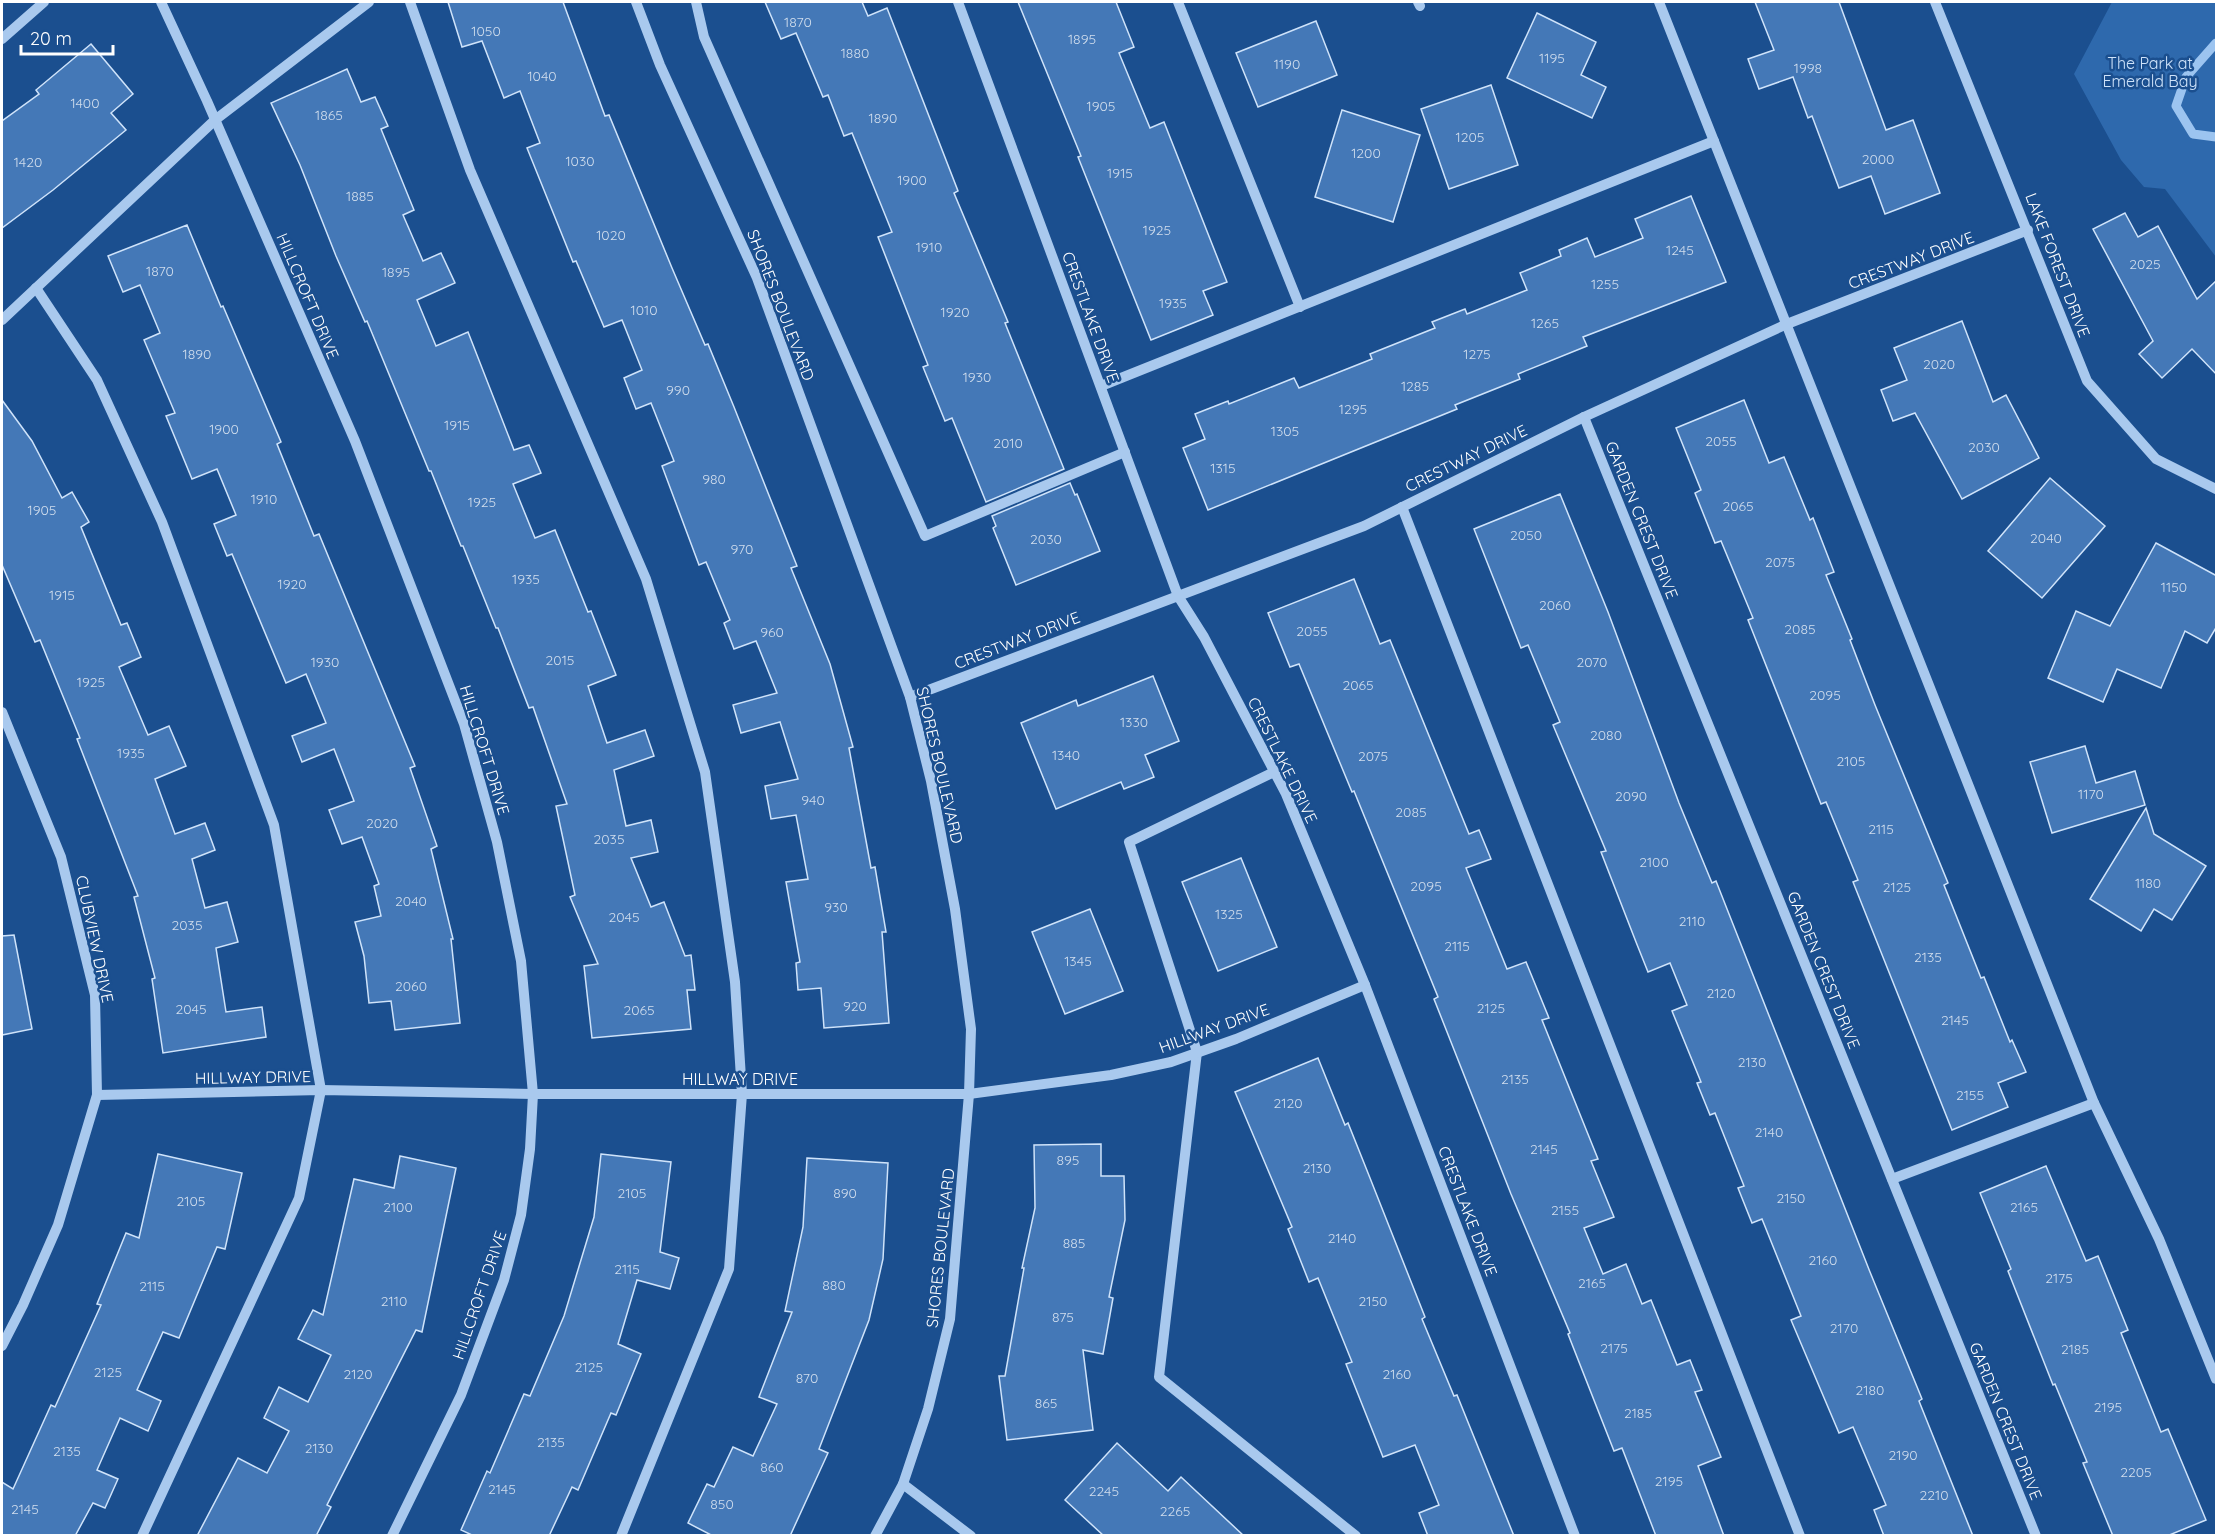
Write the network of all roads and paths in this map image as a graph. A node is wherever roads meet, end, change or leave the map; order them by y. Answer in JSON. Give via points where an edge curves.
{"nodes":[{"id":1,"x":44,"y":2,"type":"edge"},
{"id":2,"x":161,"y":2,"type":"edge"},
{"id":3,"x":369,"y":2,"type":"edge"},
{"id":4,"x":410,"y":2,"type":"edge"},
{"id":5,"x":636,"y":2,"type":"edge"},
{"id":6,"x":696,"y":2,"type":"edge"},
{"id":7,"x":958,"y":2,"type":"edge"},
{"id":8,"x":1178,"y":2,"type":"edge"},
{"id":9,"x":1659,"y":2,"type":"edge"},
{"id":10,"x":1935,"y":2,"type":"edge"},
{"id":11,"x":2,"y":39,"type":"edge"},
{"id":12,"x":215,"y":120,"type":"junction"},
{"id":13,"x":1714,"y":141,"type":"junction"},
{"id":14,"x":2028,"y":230,"type":"junction"},
{"id":15,"x":36,"y":288,"type":"junction"},
{"id":16,"x":1300,"y":307,"type":"junction"},
{"id":17,"x":2,"y":320,"type":"edge"},
{"id":18,"x":1787,"y":324,"type":"junction"},
{"id":19,"x":1101,"y":386,"type":"junction"},
{"id":20,"x":1584,"y":417,"type":"junction"},
{"id":21,"x":1125,"y":452,"type":"junction"},
{"id":22,"x":2217,"y":489,"type":"edge"},
{"id":23,"x":1402,"y":507,"type":"junction"},
{"id":24,"x":1178,"y":596,"type":"junction"},
{"id":25,"x":910,"y":697,"type":"junction"},
{"id":26,"x":2,"y":712,"type":"edge"},
{"id":27,"x":1274,"y":772,"type":"junction"},
{"id":28,"x":1365,"y":985,"type":"junction"},
{"id":29,"x":1197,"y":1052,"type":"junction"},
{"id":30,"x":321,"y":1090,"type":"junction"},
{"id":31,"x":534,"y":1094,"type":"junction"},
{"id":32,"x":742,"y":1094,"type":"junction"},
{"id":33,"x":969,"y":1094,"type":"junction"},
{"id":34,"x":98,"y":1095,"type":"junction"},
{"id":35,"x":2094,"y":1103,"type":"junction"},
{"id":36,"x":1892,"y":1179,"type":"junction"},
{"id":37,"x":2,"y":1346,"type":"edge"},
{"id":38,"x":2217,"y":1379,"type":"edge"},
{"id":39,"x":903,"y":1484,"type":"junction"},
{"id":40,"x":142,"y":1536,"type":"edge"},
{"id":41,"x":392,"y":1536,"type":"edge"},
{"id":42,"x":621,"y":1536,"type":"edge"},
{"id":43,"x":876,"y":1536,"type":"edge"},
{"id":44,"x":971,"y":1536,"type":"edge"},
{"id":45,"x":1356,"y":1536,"type":"edge"},
{"id":46,"x":1575,"y":1536,"type":"edge"},
{"id":47,"x":1800,"y":1536,"type":"edge"},
{"id":48,"x":2036,"y":1536,"type":"edge"}],
"edges":[{"from":1,"to":11,"type":"street"},
{"from":2,"to":12,"type":"street","name":"HILLCROFT DRIVE"},
{"from":3,"to":12,"type":"street"},
{"from":4,"to":32,"type":"street","via":[[470,170],[646,579],[705,772],[735,982]]},
{"from":5,"to":25,"type":"street","name":"SHORES BOULEVARD","via":[[660,65],[757,278]]},
{"from":6,"to":21,"type":"street","via":[[704,37],[926,536]]},
{"from":7,"to":19,"type":"street","name":"CRESTLAKE DRIVE"},
{"from":8,"to":16,"type":"street"},
{"from":9,"to":13,"type":"street"},
{"from":10,"to":14,"type":"street","name":"LAKE FOREST DRIVE"},
{"from":12,"to":15,"type":"street"},
{"from":12,"to":31,"type":"street","name":"HILLCROFT DRIVE","via":[[355,441],[464,724],[497,842],[521,961]]},
{"from":13,"to":16,"type":"street"},
{"from":13,"to":18,"type":"street"},
{"from":14,"to":18,"type":"street","name":"CRESTWAY DRIVE"},
{"from":14,"to":22,"type":"street","name":"LAKE FOREST DRIVE","via":[[2087,381],[2156,459]]},
{"from":15,"to":17,"type":"street"},
{"from":15,"to":30,"type":"street","via":[[97,380],[162,522],[274,825]]},
{"from":16,"to":19,"type":"street"},
{"from":18,"to":20,"type":"street","name":"CRESTWAY DRIVE"},
{"from":18,"to":35,"type":"street"},
{"from":19,"to":21,"type":"street","name":"CRESTLAKE DRIVE"},
{"from":20,"to":23,"type":"street","name":"CRESTWAY DRIVE"},
{"from":20,"to":36,"type":"street","name":"GARDEN CREST DRIVE"},
{"from":21,"to":24,"type":"street","name":"CRESTLAKE DRIVE"},
{"from":23,"to":24,"type":"street","name":"CRESTWAY DRIVE","via":[[1364,526]]},
{"from":23,"to":47,"type":"street"},
{"from":24,"to":25,"type":"street","name":"CRESTWAY DRIVE"},
{"from":24,"to":27,"type":"street","name":"CRESTLAKE DRIVE","via":[[1204,637]]},
{"from":25,"to":33,"type":"street","name":"SHORES BOULEVARD","via":[[932,781],[955,909],[971,1029]]},
{"from":26,"to":34,"type":"street","name":"CLUBVIEW DRIVE","via":[[62,857],[95,995]]},
{"from":27,"to":28,"type":"street","name":"CRESTLAKE DRIVE"},
{"from":27,"to":29,"type":"street","via":[[1129,842]]},
{"from":28,"to":29,"type":"street","name":"HILLWAY DRIVE"},
{"from":28,"to":46,"type":"street","name":"CRESTLAKE DRIVE"},
{"from":29,"to":33,"type":"street","name":"HILLWAY DRIVE","via":[[1171,1062],[1110,1075]]},
{"from":29,"to":45,"type":"street","via":[[1159,1377]]},
{"from":30,"to":31,"type":"street","name":"HILLWAY DRIVE"},
{"from":30,"to":34,"type":"street","name":"HILLWAY DRIVE"},
{"from":30,"to":40,"type":"street","via":[[298,1198]]},
{"from":31,"to":32,"type":"street","name":"HILLWAY DRIVE"},
{"from":31,"to":41,"type":"street","name":"HILLCROFT DRIVE","via":[[521,1215],[504,1280],[460,1395]]},
{"from":32,"to":33,"type":"street","name":"HILLWAY DRIVE"},
{"from":32,"to":42,"type":"street","via":[[729,1269]]},
{"from":33,"to":39,"type":"street","name":"SHORES BOULEVARD","via":[[950,1320],[928,1409]]},
{"from":34,"to":37,"type":"street","name":"CLUBVIEW DRIVE","via":[[58,1225]]},
{"from":35,"to":36,"type":"street"},
{"from":35,"to":38,"type":"street","via":[[2159,1239]]},
{"from":36,"to":48,"type":"street","name":"GARDEN CREST DRIVE"},
{"from":39,"to":43,"type":"street","name":"SHORES BOULEVARD"},
{"from":39,"to":44,"type":"street"}]}
